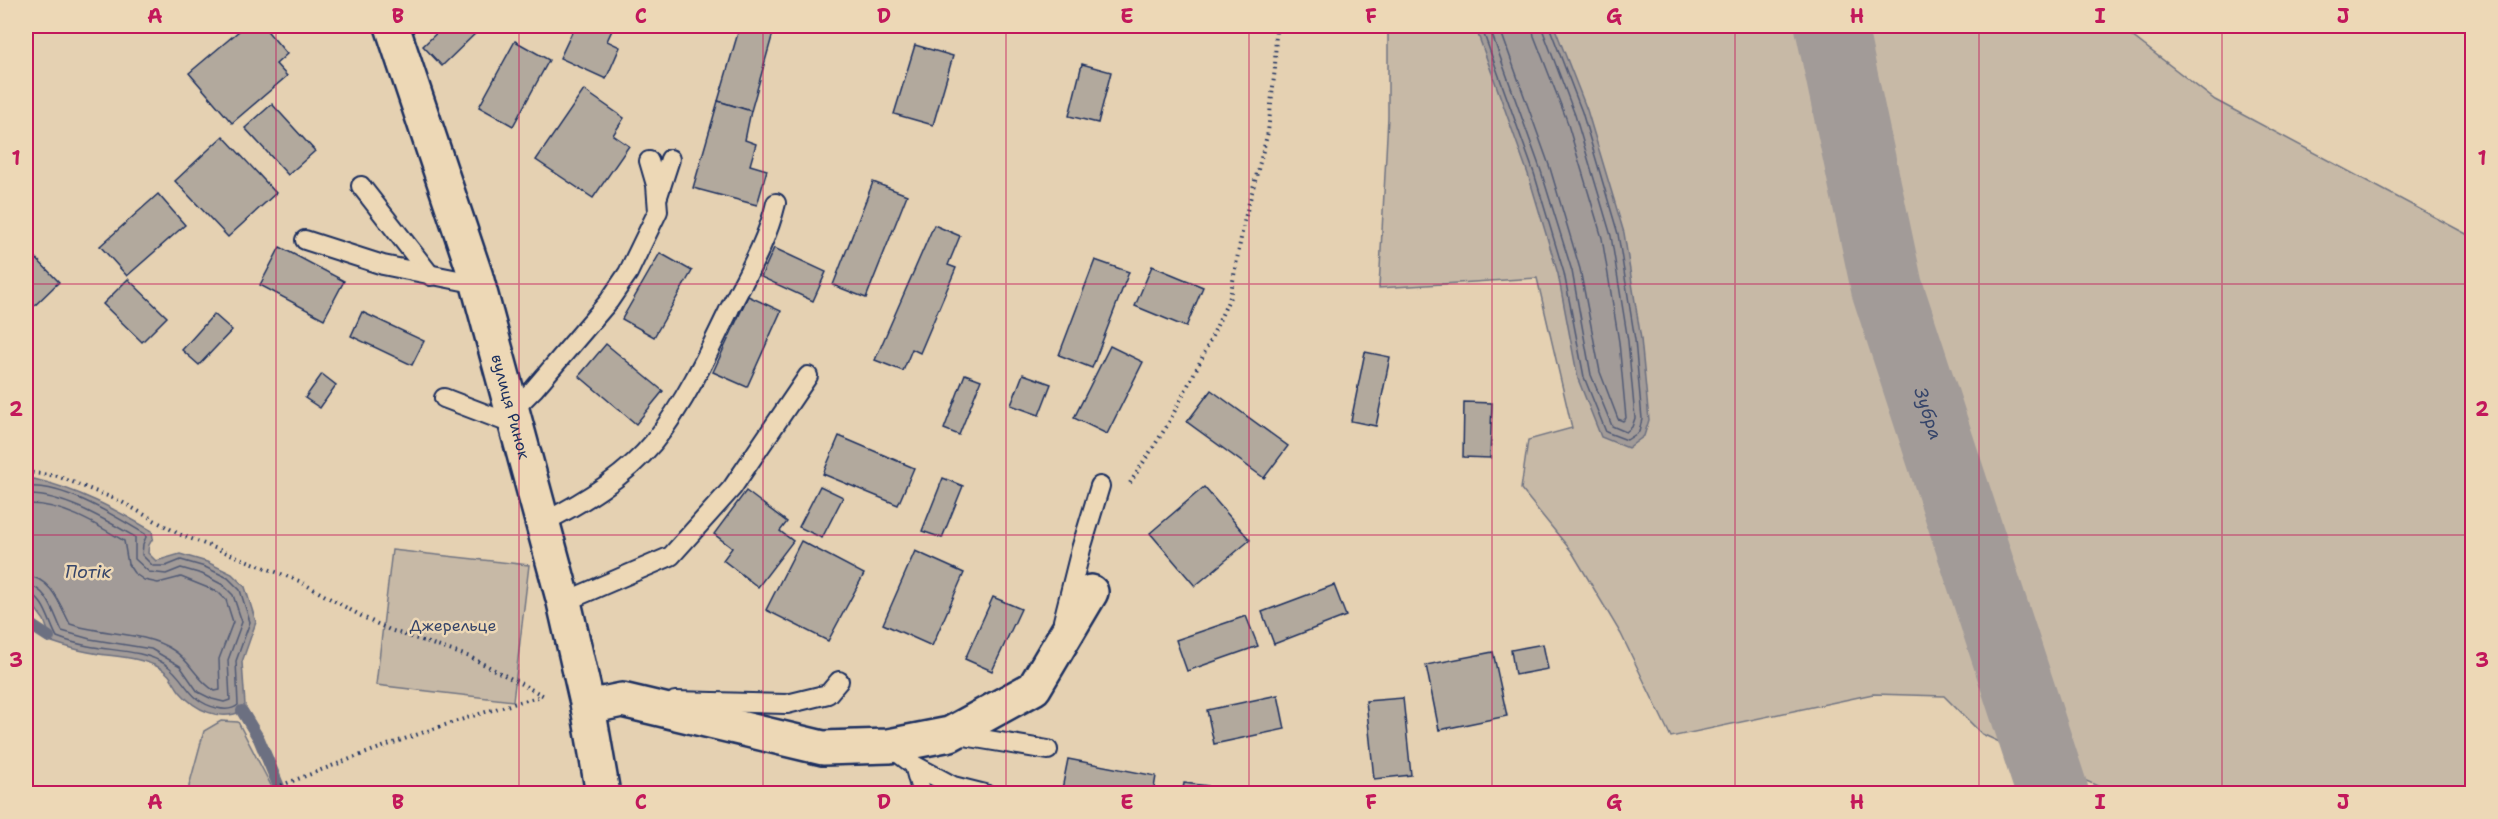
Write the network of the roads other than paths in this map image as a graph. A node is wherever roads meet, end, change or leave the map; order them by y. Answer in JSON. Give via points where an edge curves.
{"nodes":[{"id":1,"x":392,"y":26,"type":"edge"},
{"id":2,"x":670,"y":159,"type":"dead end"},
{"id":3,"x":649,"y":161,"type":"dead end"},
{"id":4,"x":361,"y":186,"type":"dead end"},
{"id":5,"x":657,"y":201,"type":"junction"},
{"id":6,"x":776,"y":203,"type":"dead end"},
{"id":7,"x":305,"y":240,"type":"dead end"},
{"id":8,"x":431,"y":276,"type":"junction"},
{"id":9,"x":478,"y":284,"type":"junction"},
{"id":10,"x":808,"y":376,"type":"dead end"},
{"id":11,"x":444,"y":398,"type":"dead end"},
{"id":12,"x":513,"y":418,"type":"junction"},
{"id":13,"x":1100,"y":486,"type":"dead end"},
{"id":14,"x":542,"y":523,"type":"junction"},
{"id":15,"x":1091,"y":592,"type":"dead end"},
{"id":16,"x":564,"y":602,"type":"junction"},
{"id":17,"x":1059,"y":646,"type":"junction"},
{"id":18,"x":839,"y":681,"type":"dead end"},
{"id":19,"x":622,"y":700,"type":"junction"},
{"id":20,"x":588,"y":707,"type":"junction"},
{"id":21,"x":950,"y":734,"type":"junction"},
{"id":22,"x":1048,"y":750,"type":"dead end"},
{"id":23,"x":901,"y":756,"type":"junction"},
{"id":24,"x":603,"y":794,"type":"edge"},
{"id":25,"x":922,"y":794,"type":"edge"},
{"id":26,"x":985,"y":794,"type":"edge"}],
"edges":[{"from":1,"to":9,"type":"street","name":"вулиця Ринок"},
{"from":2,"to":5,"type":"lane"},
{"from":3,"to":5,"type":"lane"},
{"from":4,"to":8,"type":"lane"},
{"from":5,"to":12,"type":"lane","via":[[658,211],[628,273]]},
{"from":6,"to":14,"type":"lane","via":[[763,245],[669,421],[651,445],[608,484],[577,506]]},
{"from":7,"to":8,"type":"lane","via":[[383,266]]},
{"from":8,"to":9,"type":"lane"},
{"from":9,"to":12,"type":"street","name":"вулиця Ринок"},
{"from":10,"to":16,"type":"lane","via":[[732,488],[671,556]]},
{"from":11,"to":12,"type":"lane"},
{"from":12,"to":14,"type":"street","name":"вулиця Ринок"},
{"from":13,"to":17,"type":"lane"},
{"from":14,"to":16,"type":"street","name":"вулиця Ринок"},
{"from":15,"to":17,"type":"street"},
{"from":16,"to":20,"type":"street","name":"вулиця Ринок"},
{"from":17,"to":21,"type":"street","via":[[1034,688]]},
{"from":18,"to":19,"type":"lane","via":[[828,694],[788,704]]},
{"from":19,"to":20,"type":"street"},
{"from":19,"to":23,"type":"street","via":[[823,748]]},
{"from":20,"to":24,"type":"street","name":"вулиця Ринок"},
{"from":21,"to":22,"type":"lane"},
{"from":21,"to":23,"type":"street"},
{"from":23,"to":25,"type":"lane"},
{"from":23,"to":26,"type":"lane","via":[[953,786]]}]}
